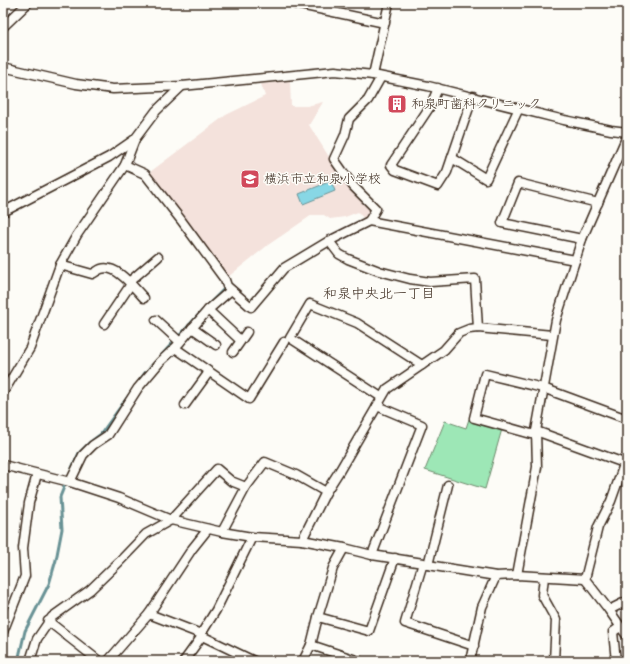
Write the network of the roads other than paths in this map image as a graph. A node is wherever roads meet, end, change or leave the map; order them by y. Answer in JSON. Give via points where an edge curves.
{"nodes":[{"id":1,"x":28,"y":3,"type":"edge"},
{"id":2,"x":291,"y":3,"type":"edge"},
{"id":3,"x":389,"y":3,"type":"edge"},
{"id":4,"x":384,"y":22,"type":"junction"},
{"id":5,"x":3,"y":27,"type":"edge"},
{"id":6,"x":3,"y":67,"type":"edge"},
{"id":7,"x":373,"y":75,"type":"junction"},
{"id":8,"x":381,"y":77,"type":"junction"},
{"id":9,"x":182,"y":86,"type":"junction"},
{"id":10,"x":438,"y":88,"type":"junction"},
{"id":11,"x":472,"y":96,"type":"junction"},
{"id":12,"x":519,"y":108,"type":"junction"},
{"id":13,"x":627,"y":132,"type":"edge"},
{"id":14,"x":627,"y":136,"type":"edge"},
{"id":15,"x":135,"y":139,"type":"junction"},
{"id":16,"x":452,"y":158,"type":"junction"},
{"id":17,"x":125,"y":165,"type":"junction"},
{"id":18,"x":598,"y":203,"type":"junction"},
{"id":19,"x":3,"y":212,"type":"edge"},
{"id":20,"x":369,"y":221,"type":"junction"},
{"id":21,"x":582,"y":239,"type":"junction"},
{"id":22,"x":329,"y":241,"type":"junction"},
{"id":23,"x":158,"y":257,"type":"dead end"},
{"id":24,"x":575,"y":260,"type":"junction"},
{"id":25,"x":60,"y":265,"type":"junction"},
{"id":26,"x":130,"y":283,"type":"junction"},
{"id":27,"x":231,"y":290,"type":"junction"},
{"id":28,"x":144,"y":298,"type":"dead end"},
{"id":29,"x":208,"y":310,"type":"junction"},
{"id":30,"x":156,"y":320,"type":"dead end"},
{"id":31,"x":104,"y":324,"type":"dead end"},
{"id":32,"x":192,"y":328,"type":"junction"},
{"id":33,"x":478,"y":328,"type":"junction"},
{"id":34,"x":247,"y":332,"type":"dead end"},
{"id":35,"x":552,"y":334,"type":"junction"},
{"id":36,"x":240,"y":340,"type":"junction"},
{"id":37,"x":176,"y":341,"type":"junction"},
{"id":38,"x":284,"y":342,"type":"dead end"},
{"id":39,"x":216,"y":345,"type":"dead end"},
{"id":40,"x":233,"y":352,"type":"dead end"},
{"id":41,"x":422,"y":365,"type":"junction"},
{"id":42,"x":209,"y":372,"type":"junction"},
{"id":43,"x":6,"y":380,"type":"edge"},
{"id":44,"x":543,"y":388,"type":"junction"},
{"id":45,"x":3,"y":393,"type":"edge"},
{"id":46,"x":381,"y":397,"type":"junction"},
{"id":47,"x":185,"y":405,"type":"dead end"},
{"id":48,"x":377,"y":406,"type":"junction"},
{"id":49,"x":627,"y":419,"type":"edge"},
{"id":50,"x":536,"y":433,"type":"junction"},
{"id":51,"x":626,"y":459,"type":"edge"},
{"id":52,"x":3,"y":465,"type":"edge"},
{"id":53,"x":36,"y":474,"type":"junction"},
{"id":54,"x":624,"y":474,"type":"edge"},
{"id":55,"x":70,"y":482,"type":"junction"},
{"id":56,"x":448,"y":485,"type":"dead end"},
{"id":57,"x":246,"y":487,"type":"junction"},
{"id":58,"x":326,"y":492,"type":"junction"},
{"id":59,"x":171,"y":520,"type":"junction"},
{"id":60,"x":208,"y":529,"type":"junction"},
{"id":61,"x":222,"y":532,"type":"junction"},
{"id":62,"x":252,"y":538,"type":"junction"},
{"id":63,"x":302,"y":540,"type":"junction"},
{"id":64,"x":344,"y":548,"type":"junction"},
{"id":65,"x":372,"y":555,"type":"junction"},
{"id":66,"x":395,"y":558,"type":"junction"},
{"id":67,"x":426,"y":564,"type":"junction"},
{"id":68,"x":517,"y":575,"type":"junction"},
{"id":69,"x":496,"y":576,"type":"junction"},
{"id":70,"x":544,"y":577,"type":"junction"},
{"id":71,"x":585,"y":578,"type":"junction"},
{"id":72,"x":627,"y":601,"type":"edge"},
{"id":73,"x":609,"y":610,"type":"junction"},
{"id":74,"x":149,"y":614,"type":"junction"},
{"id":75,"x":318,"y":617,"type":"junction"},
{"id":76,"x":48,"y":621,"type":"junction"},
{"id":77,"x":620,"y":627,"type":"junction"},
{"id":78,"x":3,"y":632,"type":"edge"},
{"id":79,"x":202,"y":635,"type":"junction"},
{"id":80,"x":627,"y":636,"type":"edge"},
{"id":81,"x":311,"y":645,"type":"junction"},
{"id":82,"x":474,"y":646,"type":"junction"},
{"id":83,"x":240,"y":658,"type":"edge"},
{"id":84,"x":30,"y":661,"type":"edge"},
{"id":85,"x":99,"y":661,"type":"edge"},
{"id":86,"x":108,"y":661,"type":"edge"},
{"id":87,"x":184,"y":661,"type":"edge"},
{"id":88,"x":254,"y":661,"type":"edge"},
{"id":89,"x":303,"y":661,"type":"edge"},
{"id":90,"x":359,"y":661,"type":"edge"},
{"id":91,"x":470,"y":661,"type":"edge"},
{"id":92,"x":554,"y":661,"type":"edge"},
{"id":93,"x":616,"y":661,"type":"edge"}],
"edges":[{"from":1,"to":5,"type":"street"},
{"from":2,"to":4,"type":"street"},
{"from":3,"to":4,"type":"street"},
{"from":4,"to":7,"type":"street"},
{"from":6,"to":9,"type":"street","via":[[113,89]]},
{"from":7,"to":8,"type":"street"},
{"from":7,"to":9,"type":"street","via":[[335,71]]},
{"from":8,"to":10,"type":"street"},
{"from":8,"to":20,"type":"street","via":[[368,100],[348,119],[345,135],[334,159],[353,186],[376,209]]},
{"from":9,"to":15,"type":"street","via":[[156,111]]},
{"from":10,"to":11,"type":"street"},
{"from":10,"to":16,"type":"street","via":[[422,121],[391,165],[395,170],[438,186],[448,172]]},
{"from":11,"to":12,"type":"street"},
{"from":11,"to":16,"type":"street"},
{"from":12,"to":13,"type":"street"},
{"from":12,"to":16,"type":"street","via":[[486,179]]},
{"from":14,"to":18,"type":"street"},
{"from":15,"to":17,"type":"street"},
{"from":15,"to":19,"type":"street","via":[[109,157]]},
{"from":17,"to":25,"type":"street","via":[[77,235]]},
{"from":17,"to":27,"type":"street","via":[[145,174]]},
{"from":18,"to":21,"type":"street"},
{"from":18,"to":21,"type":"street","via":[[518,183],[502,223]]},
{"from":20,"to":22,"type":"street"},
{"from":20,"to":24,"type":"street"},
{"from":21,"to":24,"type":"street"},
{"from":22,"to":27,"type":"street","via":[[284,268],[251,307]]},
{"from":22,"to":33,"type":"street","via":[[339,254],[348,259],[410,279],[430,282],[475,278]]},
{"from":23,"to":26,"type":"street"},
{"from":24,"to":35,"type":"street"},
{"from":25,"to":26,"type":"street","via":[[92,274],[101,269],[113,269]]},
{"from":25,"to":43,"type":"street","via":[[30,348]]},
{"from":26,"to":28,"type":"street"},
{"from":26,"to":31,"type":"street"},
{"from":27,"to":29,"type":"street"},
{"from":29,"to":32,"type":"street"},
{"from":29,"to":36,"type":"street"},
{"from":30,"to":37,"type":"street"},
{"from":32,"to":37,"type":"street"},
{"from":32,"to":39,"type":"street"},
{"from":33,"to":35,"type":"street"},
{"from":33,"to":41,"type":"street","via":[[459,333],[444,350]]},
{"from":34,"to":36,"type":"street"},
{"from":35,"to":44,"type":"street"},
{"from":36,"to":40,"type":"street"},
{"from":37,"to":42,"type":"street"},
{"from":37,"to":55,"type":"street","via":[[138,388],[108,434],[83,455]]},
{"from":38,"to":42,"type":"street","via":[[248,399]]},
{"from":41,"to":46,"type":"street","via":[[387,389]]},
{"from":41,"to":46,"type":"street","via":[[357,323],[310,304],[290,338]]},
{"from":42,"to":47,"type":"street"},
{"from":43,"to":45,"type":"street"},
{"from":44,"to":49,"type":"street"},
{"from":44,"to":50,"type":"street"},
{"from":44,"to":50,"type":"street","via":[[485,374],[474,418]]},
{"from":46,"to":48,"type":"street"},
{"from":48,"to":58,"type":"street"},
{"from":48,"to":65,"type":"street","via":[[422,426]]},
{"from":50,"to":51,"type":"street"},
{"from":50,"to":68,"type":"street","via":[[537,467]]},
{"from":51,"to":54,"type":"street"},
{"from":52,"to":53,"type":"street"},
{"from":53,"to":55,"type":"street"},
{"from":53,"to":78,"type":"street","via":[[23,548],[24,576]]},
{"from":54,"to":71,"type":"street","via":[[598,527]]},
{"from":55,"to":59,"type":"street","via":[[119,498]]},
{"from":56,"to":67,"type":"street"},
{"from":57,"to":58,"type":"street","via":[[265,462],[296,475]]},
{"from":57,"to":59,"type":"street","via":[[217,470]]},
{"from":57,"to":61,"type":"street"},
{"from":58,"to":63,"type":"street"},
{"from":59,"to":60,"type":"street"},
{"from":59,"to":76,"type":"street","via":[[146,534],[90,590]]},
{"from":60,"to":61,"type":"street"},
{"from":60,"to":74,"type":"street"},
{"from":61,"to":62,"type":"street"},
{"from":62,"to":63,"type":"street"},
{"from":62,"to":79,"type":"street"},
{"from":63,"to":64,"type":"street"},
{"from":64,"to":65,"type":"street"},
{"from":64,"to":75,"type":"street","via":[[333,568]]},
{"from":65,"to":66,"type":"street"},
{"from":66,"to":67,"type":"street"},
{"from":66,"to":75,"type":"street","via":[[369,631]]},
{"from":67,"to":69,"type":"street"},
{"from":67,"to":82,"type":"street","via":[[405,623]]},
{"from":68,"to":69,"type":"street"},
{"from":68,"to":70,"type":"street"},
{"from":69,"to":82,"type":"street","via":[[482,607]]},
{"from":70,"to":71,"type":"street"},
{"from":70,"to":92,"type":"street","via":[[542,595],[556,620]]},
{"from":71,"to":73,"type":"street"},
{"from":72,"to":73,"type":"street"},
{"from":73,"to":77,"type":"street"},
{"from":74,"to":79,"type":"street"},
{"from":74,"to":86,"type":"street"},
{"from":75,"to":81,"type":"street"},
{"from":76,"to":84,"type":"street","via":[[37,639]]},
{"from":76,"to":85,"type":"street"},
{"from":77,"to":80,"type":"street"},
{"from":77,"to":93,"type":"street","via":[[613,632]]},
{"from":79,"to":83,"type":"street"},
{"from":79,"to":87,"type":"street"},
{"from":81,"to":89,"type":"street"},
{"from":81,"to":90,"type":"street"},
{"from":82,"to":91,"type":"street"},
{"from":83,"to":88,"type":"street"}]}
